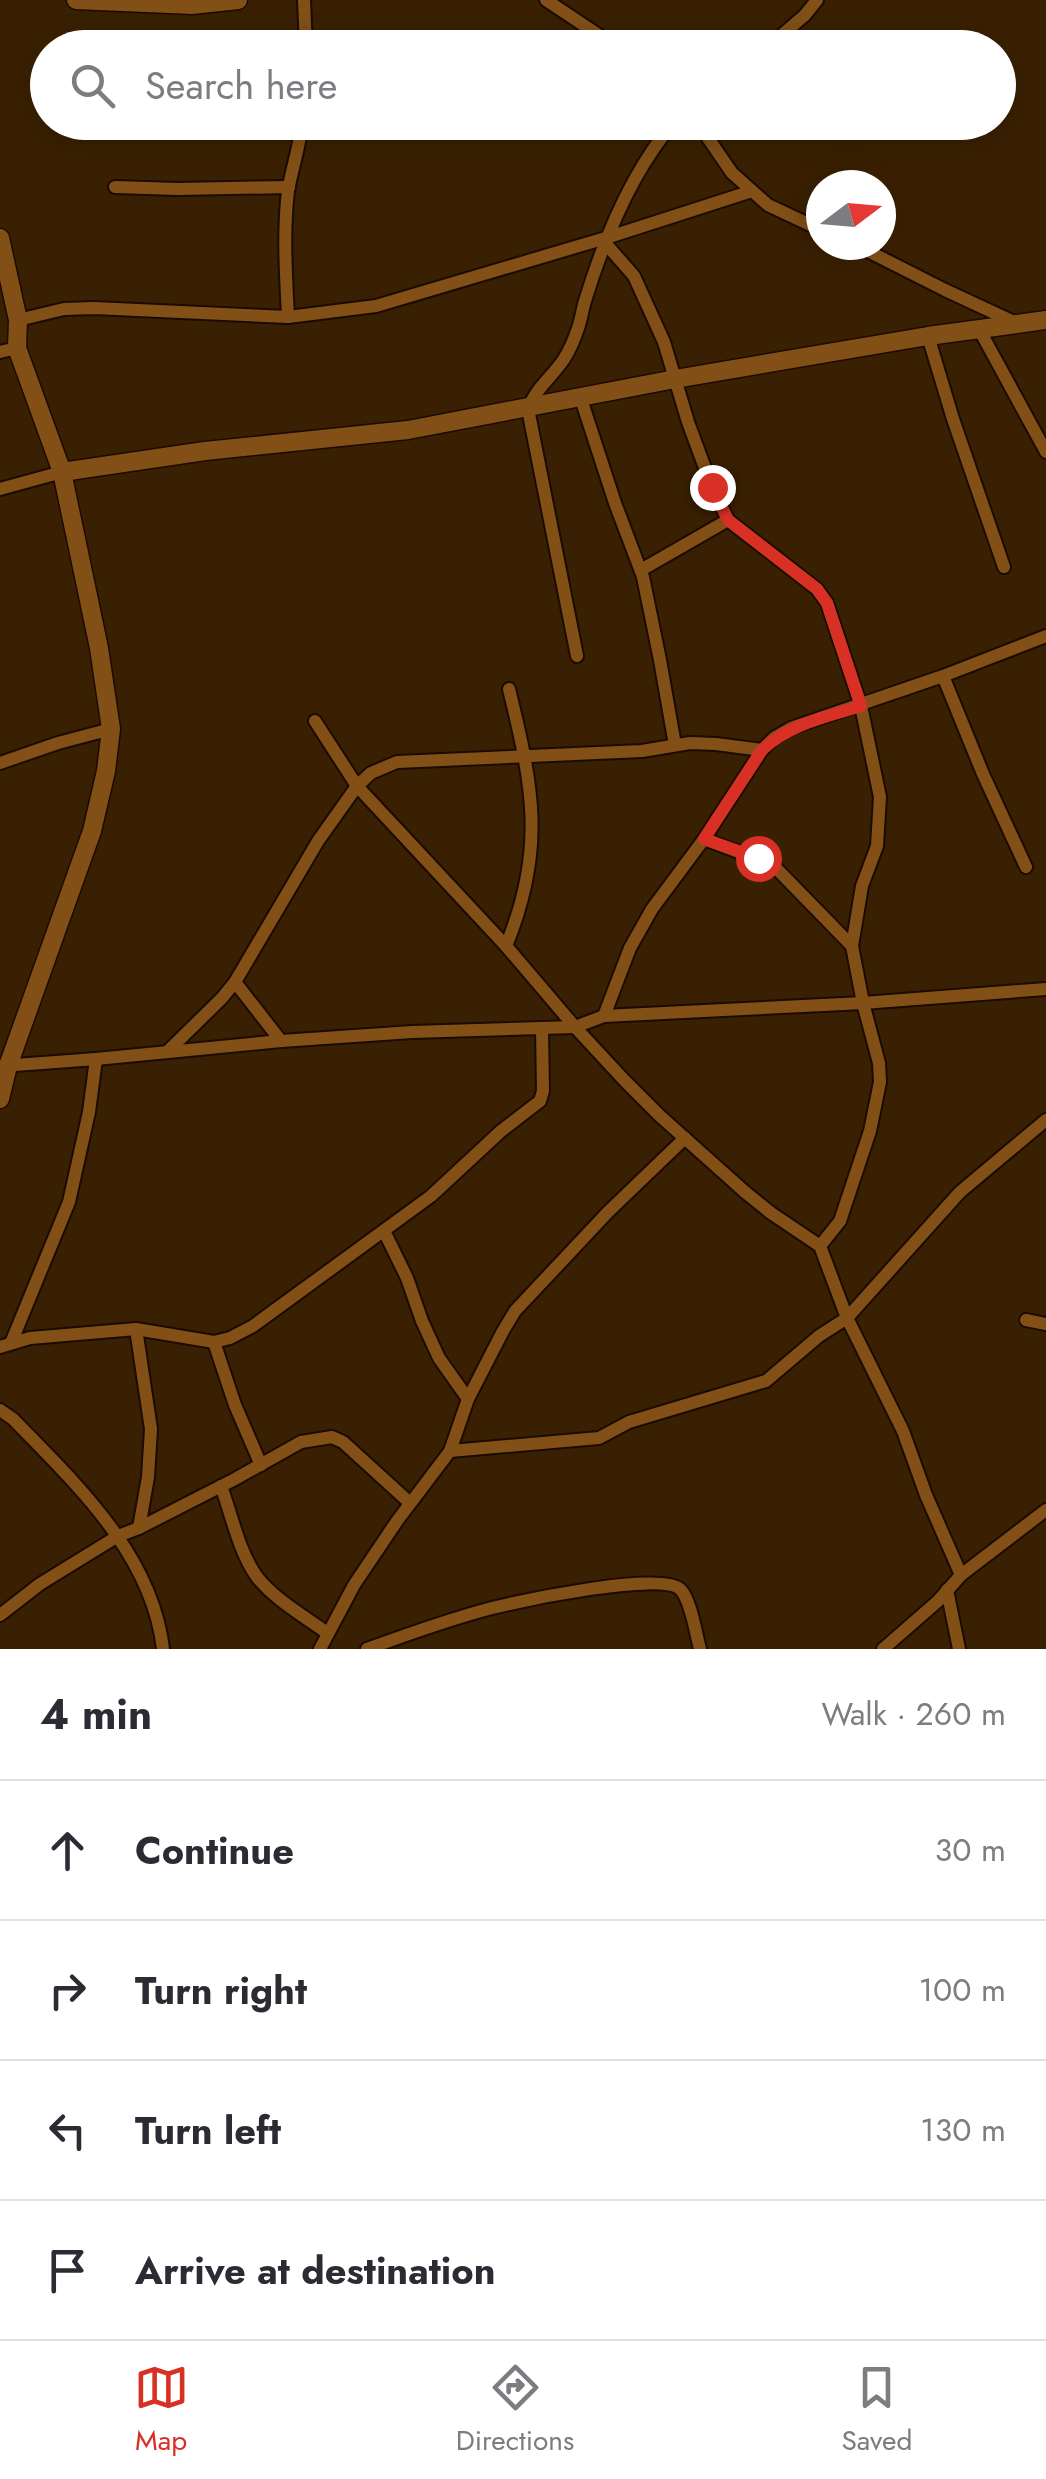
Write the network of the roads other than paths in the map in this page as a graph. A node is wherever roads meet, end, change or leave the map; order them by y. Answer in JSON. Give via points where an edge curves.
{"nodes":[{"id":1,"x":76,"y":0,"type":"edge"},
{"id":2,"x":86,"y":0,"type":"edge"},
{"id":3,"x":238,"y":0,"type":"edge"},
{"id":4,"x":304,"y":0,"type":"edge"},
{"id":5,"x":546,"y":0,"type":"edge"},
{"id":6,"x":817,"y":0,"type":"edge"},
{"id":7,"x":305,"y":30,"type":"edge"},
{"id":8,"x":591,"y":30,"type":"edge"},
{"id":9,"x":788,"y":30,"type":"edge"},
{"id":10,"x":300,"y":140,"type":"edge"},
{"id":11,"x":659,"y":140,"type":"edge"},
{"id":12,"x":709,"y":140,"type":"edge"},
{"id":13,"x":115,"y":187,"type":"dead end"},
{"id":14,"x":289,"y":187,"type":"junction"},
{"id":15,"x":752,"y":191,"type":"junction"},
{"id":16,"x":806,"y":223,"type":"edge"},
{"id":17,"x":0,"y":238,"type":"edge"},
{"id":18,"x":607,"y":240,"type":"junction"},
{"id":19,"x":886,"y":260,"type":"edge"},
{"id":20,"x":288,"y":316,"type":"junction"},
{"id":21,"x":18,"y":320,"type":"junction"},
{"id":22,"x":1046,"y":320,"type":"edge"},
{"id":23,"x":1016,"y":323,"type":"junction"},
{"id":24,"x":979,"y":329,"type":"junction"},
{"id":25,"x":928,"y":336,"type":"junction"},
{"id":26,"x":8,"y":350,"type":"edge"},
{"id":27,"x":675,"y":380,"type":"junction"},
{"id":28,"x":581,"y":399,"type":"junction"},
{"id":29,"x":528,"y":408,"type":"junction"},
{"id":30,"x":1046,"y":452,"type":"edge"},
{"id":31,"x":62,"y":472,"type":"junction"},
{"id":32,"x":0,"y":489,"type":"edge"},
{"id":33,"x":728,"y":520,"type":"junction"},
{"id":34,"x":1004,"y":567,"type":"dead end"},
{"id":35,"x":640,"y":570,"type":"junction"},
{"id":36,"x":1046,"y":636,"type":"edge"},
{"id":37,"x":576,"y":656,"type":"dead end"},
{"id":38,"x":943,"y":676,"type":"junction"},
{"id":39,"x":509,"y":690,"type":"dead end"},
{"id":40,"x":861,"y":706,"type":"junction"},
{"id":41,"x":315,"y":721,"type":"dead end"},
{"id":42,"x":111,"y":728,"type":"junction"},
{"id":43,"x":675,"y":745,"type":"junction"},
{"id":44,"x":762,"y":750,"type":"junction"},
{"id":45,"x":525,"y":756,"type":"junction"},
{"id":46,"x":0,"y":763,"type":"edge"},
{"id":47,"x":357,"y":786,"type":"junction"},
{"id":48,"x":704,"y":839,"type":"junction"},
{"id":49,"x":1026,"y":867,"type":"dead end"},
{"id":50,"x":506,"y":946,"type":"junction"},
{"id":51,"x":852,"y":946,"type":"junction"},
{"id":52,"x":235,"y":982,"type":"junction"},
{"id":53,"x":1046,"y":989,"type":"edge"},
{"id":54,"x":863,"y":1003,"type":"junction"},
{"id":55,"x":604,"y":1016,"type":"junction"},
{"id":56,"x":575,"y":1027,"type":"junction"},
{"id":57,"x":542,"y":1028,"type":"junction"},
{"id":58,"x":281,"y":1041,"type":"junction"},
{"id":59,"x":168,"y":1051,"type":"junction"},
{"id":60,"x":96,"y":1059,"type":"junction"},
{"id":61,"x":4,"y":1066,"type":"edge"},
{"id":62,"x":0,"y":1099,"type":"edge"},
{"id":63,"x":1046,"y":1120,"type":"edge"},
{"id":64,"x":685,"y":1138,"type":"junction"},
{"id":65,"x":384,"y":1231,"type":"junction"},
{"id":66,"x":820,"y":1246,"type":"junction"},
{"id":67,"x":847,"y":1318,"type":"junction"},
{"id":68,"x":1026,"y":1320,"type":"dead end"},
{"id":69,"x":1046,"y":1324,"type":"edge"},
{"id":70,"x":136,"y":1329,"type":"junction"},
{"id":71,"x":214,"y":1342,"type":"junction"},
{"id":72,"x":6,"y":1345,"type":"edge"},
{"id":73,"x":468,"y":1399,"type":"junction"},
{"id":74,"x":0,"y":1410,"type":"edge"},
{"id":75,"x":450,"y":1451,"type":"junction"},
{"id":76,"x":261,"y":1465,"type":"junction"},
{"id":77,"x":221,"y":1486,"type":"junction"},
{"id":78,"x":410,"y":1504,"type":"junction"},
{"id":79,"x":1046,"y":1510,"type":"edge"},
{"id":80,"x":139,"y":1528,"type":"junction"},
{"id":81,"x":118,"y":1536,"type":"junction"},
{"id":82,"x":961,"y":1575,"type":"junction"},
{"id":83,"x":947,"y":1590,"type":"junction"},
{"id":84,"x":0,"y":1615,"type":"edge"},
{"id":85,"x":327,"y":1633,"type":"junction"},
{"id":86,"x":163,"y":1649,"type":"edge"},
{"id":87,"x":320,"y":1649,"type":"edge"},
{"id":88,"x":367,"y":1649,"type":"edge"},
{"id":89,"x":700,"y":1649,"type":"edge"},
{"id":90,"x":883,"y":1649,"type":"edge"},
{"id":91,"x":959,"y":1649,"type":"edge"}],
"edges":[{"from":1,"to":2,"type":"street"},
{"from":2,"to":3,"type":"street"},
{"from":4,"to":7,"type":"street"},
{"from":5,"to":8,"type":"street"},
{"from":6,"to":9,"type":"street"},
{"from":10,"to":14,"type":"street"},
{"from":11,"to":18,"type":"street"},
{"from":12,"to":15,"type":"street"},
{"from":13,"to":14,"type":"street"},
{"from":14,"to":20,"type":"street"},
{"from":15,"to":16,"type":"street"},
{"from":15,"to":18,"type":"street"},
{"from":17,"to":21,"type":"street"},
{"from":18,"to":20,"type":"street","via":[[376,306]]},
{"from":18,"to":27,"type":"street","via":[[634,276]]},
{"from":18,"to":29,"type":"street","via":[[578,330]]},
{"from":19,"to":23,"type":"street"},
{"from":20,"to":21,"type":"street","via":[[94,308]]},
{"from":21,"to":26,"type":"street"},
{"from":22,"to":23,"type":"street"},
{"from":23,"to":24,"type":"street"},
{"from":24,"to":25,"type":"street"},
{"from":24,"to":30,"type":"street"},
{"from":25,"to":27,"type":"street"},
{"from":25,"to":34,"type":"street"},
{"from":26,"to":31,"type":"street"},
{"from":27,"to":28,"type":"street"},
{"from":27,"to":33,"type":"street"},
{"from":28,"to":29,"type":"street"},
{"from":28,"to":35,"type":"street"},
{"from":29,"to":31,"type":"street","via":[[408,430]]},
{"from":29,"to":37,"type":"street"},
{"from":31,"to":32,"type":"street"},
{"from":31,"to":42,"type":"street"},
{"from":33,"to":35,"type":"street"},
{"from":33,"to":40,"type":"street","via":[[817,589]]},
{"from":35,"to":43,"type":"street"},
{"from":36,"to":38,"type":"street"},
{"from":38,"to":40,"type":"street"},
{"from":38,"to":49,"type":"street"},
{"from":39,"to":45,"type":"street"},
{"from":40,"to":44,"type":"street","via":[[791,728]]},
{"from":40,"to":51,"type":"street","via":[[878,778],[879,835]]},
{"from":41,"to":47,"type":"street"},
{"from":42,"to":46,"type":"street"},
{"from":42,"to":61,"type":"street","via":[[92,831]]},
{"from":43,"to":44,"type":"street"},
{"from":43,"to":45,"type":"street"},
{"from":44,"to":48,"type":"street"},
{"from":45,"to":47,"type":"street","via":[[397,762]]},
{"from":45,"to":50,"type":"street","via":[[532,855]]},
{"from":47,"to":50,"type":"street"},
{"from":47,"to":52,"type":"street"},
{"from":48,"to":51,"type":"street","via":[[773,866]]},
{"from":48,"to":55,"type":"street","via":[[652,909]]},
{"from":50,"to":56,"type":"street"},
{"from":51,"to":54,"type":"street"},
{"from":52,"to":58,"type":"street"},
{"from":52,"to":59,"type":"street"},
{"from":53,"to":54,"type":"street"},
{"from":54,"to":55,"type":"street"},
{"from":54,"to":66,"type":"street","via":[[880,1082],[840,1221]]},
{"from":55,"to":56,"type":"street"},
{"from":56,"to":57,"type":"street"},
{"from":56,"to":64,"type":"street"},
{"from":57,"to":58,"type":"street"},
{"from":57,"to":65,"type":"street","via":[[540,1101]]},
{"from":58,"to":59,"type":"street"},
{"from":59,"to":60,"type":"street"},
{"from":60,"to":61,"type":"street"},
{"from":60,"to":72,"type":"street","via":[[70,1202]]},
{"from":61,"to":62,"type":"street"},
{"from":63,"to":67,"type":"street","via":[[960,1192]]},
{"from":64,"to":66,"type":"street"},
{"from":64,"to":73,"type":"street","via":[[516,1312]]},
{"from":65,"to":71,"type":"street","via":[[253,1326]]},
{"from":65,"to":73,"type":"street","via":[[440,1358]]},
{"from":66,"to":67,"type":"street"},
{"from":67,"to":75,"type":"street","via":[[766,1381],[629,1422],[599,1438]]},
{"from":67,"to":82,"type":"street","via":[[903,1431]]},
{"from":68,"to":69,"type":"street"},
{"from":70,"to":71,"type":"street"},
{"from":70,"to":72,"type":"street"},
{"from":70,"to":80,"type":"street","via":[[150,1429]]},
{"from":71,"to":76,"type":"street"},
{"from":73,"to":75,"type":"street"},
{"from":74,"to":81,"type":"street"},
{"from":75,"to":78,"type":"street"},
{"from":76,"to":77,"type":"street"},
{"from":76,"to":78,"type":"street","via":[[301,1442],[332,1438]]},
{"from":77,"to":80,"type":"street"},
{"from":77,"to":85,"type":"street","via":[[254,1573]]},
{"from":78,"to":85,"type":"street"},
{"from":79,"to":82,"type":"street"},
{"from":80,"to":81,"type":"street"},
{"from":81,"to":84,"type":"street"},
{"from":81,"to":86,"type":"street","via":[[150,1599]]},
{"from":82,"to":83,"type":"street"},
{"from":83,"to":90,"type":"street"},
{"from":83,"to":91,"type":"street"},
{"from":85,"to":87,"type":"street"},
{"from":88,"to":89,"type":"street","via":[[490,1608],[639,1583],[681,1590]]}]}
